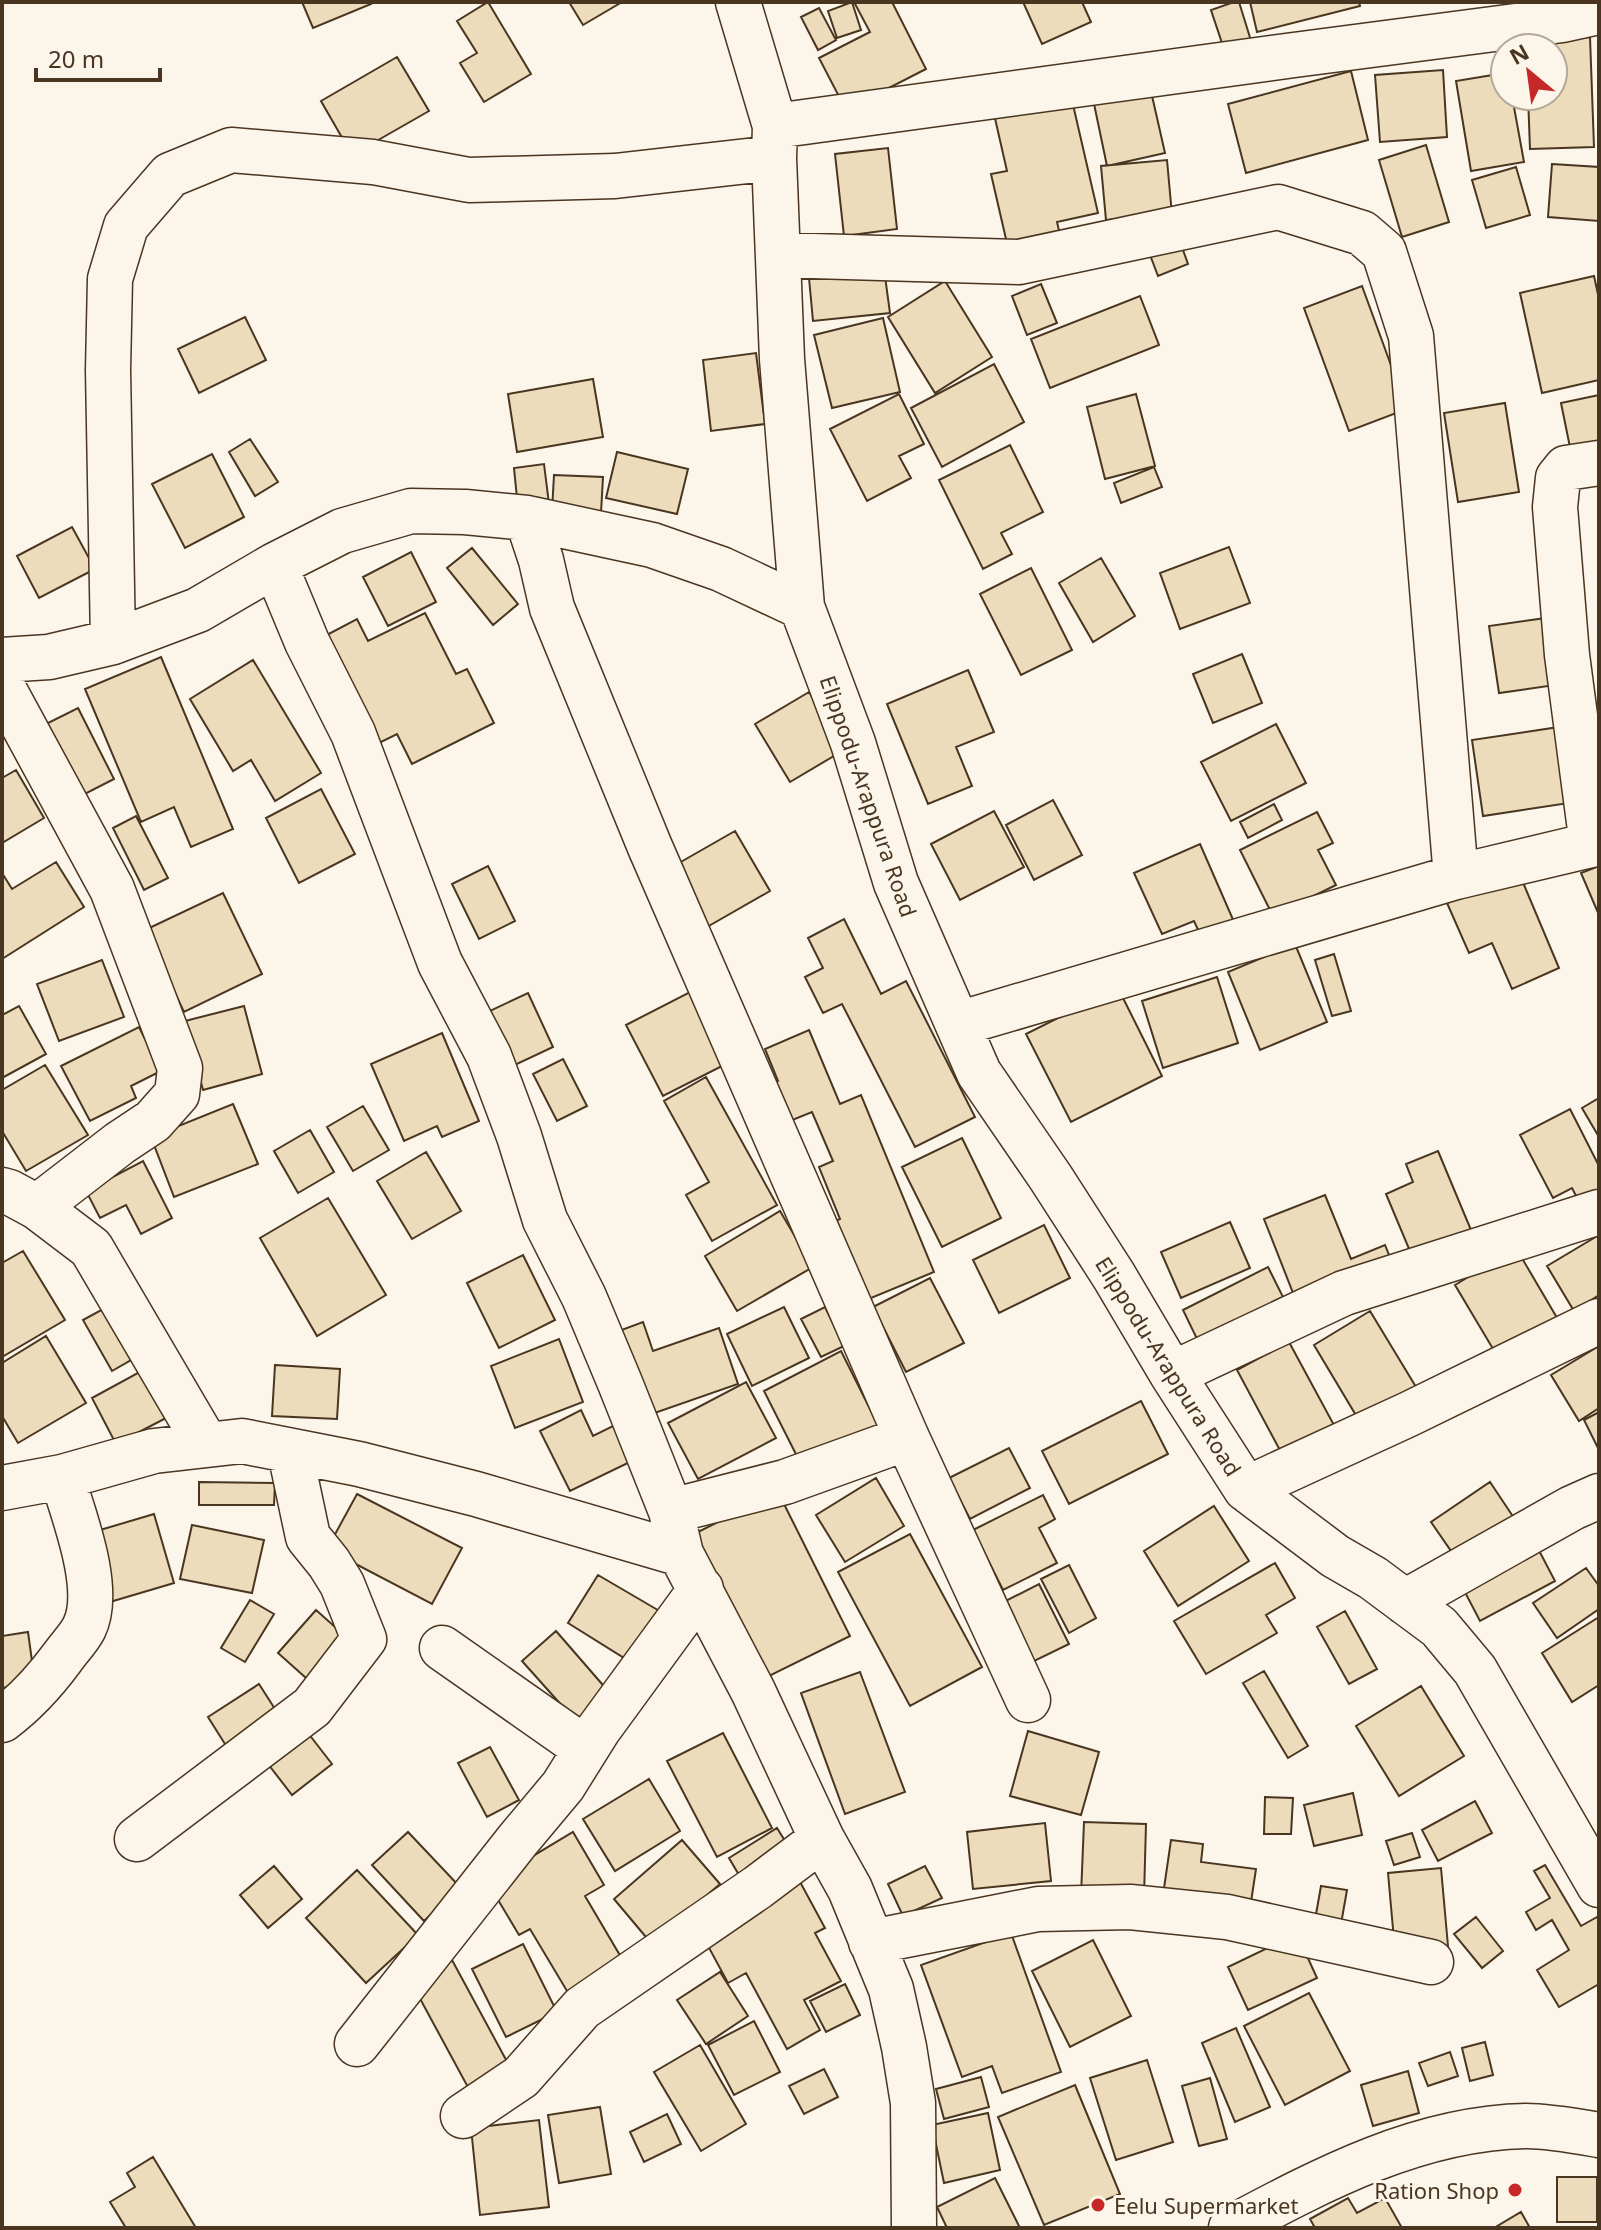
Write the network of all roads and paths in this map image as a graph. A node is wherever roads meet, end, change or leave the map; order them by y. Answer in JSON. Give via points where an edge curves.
{"nodes":[{"id":1,"x":738,"y":2,"type":"edge"},
{"id":2,"x":1599,"y":12,"type":"edge"},
{"id":3,"x":775,"y":142,"type":"junction"},
{"id":4,"x":778,"y":255,"type":"junction"},
{"id":5,"x":1599,"y":463,"type":"edge"},
{"id":6,"x":527,"y":518,"type":"junction"},
{"id":7,"x":275,"y":565,"type":"junction"},
{"id":8,"x":802,"y":607,"type":"junction"},
{"id":9,"x":113,"y":642,"type":"junction"},
{"id":10,"x":2,"y":660,"type":"edge"},
{"id":11,"x":2,"y":686,"type":"edge"},
{"id":12,"x":1596,"y":844,"type":"edge"},
{"id":13,"x":1456,"y":877,"type":"junction"},
{"id":14,"x":958,"y":1024,"type":"junction"},
{"id":15,"x":20,"y":1199,"type":"edge"},
{"id":16,"x":1599,"y":1212,"type":"edge"},
{"id":17,"x":1599,"y":1321,"type":"edge"},
{"id":18,"x":1172,"y":1374,"type":"junction"},
{"id":19,"x":907,"y":1438,"type":"junction"},
{"id":20,"x":206,"y":1444,"type":"junction"},
{"id":21,"x":290,"y":1452,"type":"junction"},
{"id":22,"x":62,"y":1477,"type":"junction"},
{"id":23,"x":2,"y":1488,"type":"edge"},
{"id":24,"x":1246,"y":1489,"type":"junction"},
{"id":25,"x":1599,"y":1496,"type":"edge"},
{"id":26,"x":671,"y":1511,"type":"junction"},
{"id":27,"x":691,"y":1572,"type":"junction"},
{"id":28,"x":1405,"y":1602,"type":"junction"},
{"id":29,"x":442,"y":1648,"type":"dead end"},
{"id":30,"x":1028,"y":1700,"type":"dead end"},
{"id":31,"x":2,"y":1720,"type":"edge"},
{"id":32,"x":586,"y":1749,"type":"junction"},
{"id":33,"x":137,"y":1839,"type":"dead end"},
{"id":34,"x":822,"y":1839,"type":"junction"},
{"id":35,"x":1599,"y":1885,"type":"edge"},
{"id":36,"x":871,"y":1942,"type":"junction"},
{"id":37,"x":1431,"y":1962,"type":"dead end"},
{"id":38,"x":357,"y":2044,"type":"dead end"},
{"id":39,"x":463,"y":2116,"type":"dead end"},
{"id":40,"x":1599,"y":2135,"type":"edge"},
{"id":41,"x":914,"y":2228,"type":"edge"},
{"id":42,"x":1231,"y":2228,"type":"edge"}],
"edges":[{"from":1,"to":3,"type":"street","name":"Elippodu-Arappura Road"},
{"from":2,"to":3,"type":"street","via":[[1278,57]]},
{"from":3,"to":4,"type":"street","name":"Elippodu-Arappura Road"},
{"from":3,"to":9,"type":"street","via":[[615,176],[469,180],[373,162],[231,150],[170,175],[126,226],[110,279]]},
{"from":4,"to":8,"type":"street","name":"Elippodu-Arappura Road"},
{"from":4,"to":13,"type":"street","via":[[1019,262],[1278,207],[1362,233],[1384,252],[1411,336]]},
{"from":5,"to":12,"type":"street","via":[[1566,468],[1558,478],[1555,507],[1567,655]]},
{"from":6,"to":7,"type":"street","via":[[411,511],[342,531]]},
{"from":6,"to":8,"type":"street","via":[[652,545],[721,569]]},
{"from":6,"to":19,"type":"street","via":[[552,608]]},
{"from":7,"to":9,"type":"street","via":[[198,610]]},
{"from":7,"to":26,"type":"street","via":[[353,733],[440,963],[489,1056],[545,1220],[584,1297]]},
{"from":8,"to":14,"type":"street","name":"Elippodu-Arappura Road","via":[[853,743],[896,883]]},
{"from":9,"to":10,"type":"street","via":[[49,657]]},
{"from":11,"to":15,"type":"street","via":[[112,889],[180,1068],[177,1094],[153,1121]]},
{"from":12,"to":13,"type":"street"},
{"from":13,"to":14,"type":"street"},
{"from":14,"to":18,"type":"street","name":"Elippodu-Arappura Road","via":[[979,1073]]},
{"from":15,"to":20,"type":"street","via":[[91,1248]]},
{"from":16,"to":18,"type":"street","via":[[1344,1293]]},
{"from":17,"to":24,"type":"street"},
{"from":18,"to":24,"type":"street","name":"Elippodu-Arappura Road"},
{"from":19,"to":26,"type":"street","via":[[785,1482]]},
{"from":19,"to":30,"type":"street"},
{"from":20,"to":21,"type":"street","via":[[242,1441]]},
{"from":20,"to":22,"type":"street","via":[[154,1451]]},
{"from":21,"to":27,"type":"street","via":[[461,1490]]},
{"from":21,"to":33,"type":"street","via":[[308,1537],[342,1584],[364,1639],[312,1707]]},
{"from":22,"to":23,"type":"street"},
{"from":22,"to":31,"type":"street","via":[[88,1564],[85,1627],[51,1673]]},
{"from":24,"to":28,"type":"street","name":"Elippodu-Arappura Road"},
{"from":25,"to":28,"type":"street"},
{"from":26,"to":27,"type":"street"},
{"from":27,"to":32,"type":"street"},
{"from":27,"to":34,"type":"street"},
{"from":28,"to":35,"type":"street","name":"Elippodu-Arappura Road","via":[[1439,1627],[1475,1670]]},
{"from":29,"to":32,"type":"street"},
{"from":32,"to":38,"type":"street","via":[[563,1786]]},
{"from":34,"to":36,"type":"street"},
{"from":34,"to":39,"type":"street","via":[[582,2008],[521,2077]]},
{"from":36,"to":37,"type":"street","via":[[1038,1909],[1130,1907],[1227,1917]]},
{"from":36,"to":41,"type":"street","via":[[891,1989],[913,2103]]},
{"from":40,"to":42,"type":"street","via":[[1527,2126],[1456,2134],[1373,2158]]}]}
